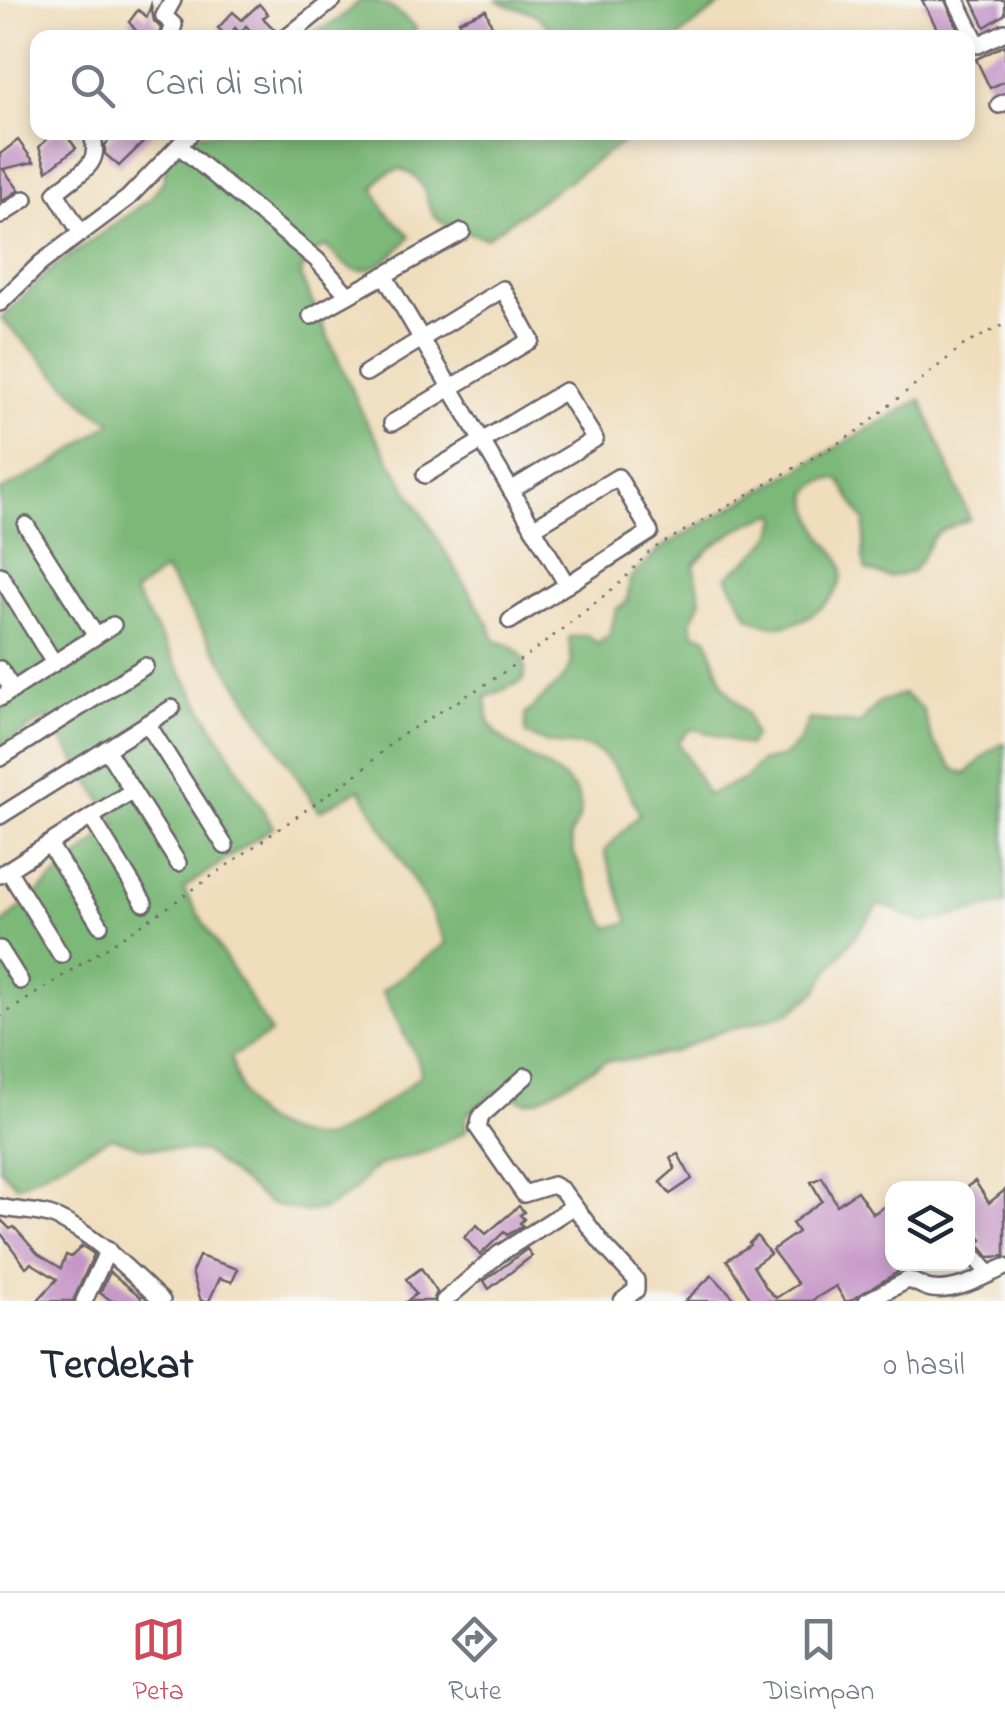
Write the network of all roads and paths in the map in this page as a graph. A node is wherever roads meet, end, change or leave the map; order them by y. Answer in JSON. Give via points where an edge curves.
{"nodes":[{"id":1,"x":173,"y":0,"type":"edge"},
{"id":2,"x":333,"y":0,"type":"edge"},
{"id":3,"x":956,"y":0,"type":"edge"},
{"id":4,"x":172,"y":30,"type":"edge"},
{"id":5,"x":296,"y":30,"type":"edge"},
{"id":6,"x":967,"y":30,"type":"edge"},
{"id":7,"x":1005,"y":32,"type":"edge"},
{"id":8,"x":975,"y":47,"type":"edge"},
{"id":9,"x":93,"y":140,"type":"edge"},
{"id":10,"x":185,"y":140,"type":"edge"},
{"id":11,"x":179,"y":146,"type":"junction"},
{"id":12,"x":25,"y":200,"type":"dead end"},
{"id":13,"x":0,"y":216,"type":"edge"},
{"id":14,"x":462,"y":232,"type":"dead end"},
{"id":15,"x":81,"y":233,"type":"junction"},
{"id":16,"x":384,"y":275,"type":"junction"},
{"id":17,"x":348,"y":295,"type":"junction"},
{"id":18,"x":0,"y":303,"type":"edge"},
{"id":19,"x":310,"y":316,"type":"dead end"},
{"id":20,"x":1005,"y":324,"type":"edge"},
{"id":21,"x":422,"y":338,"type":"junction"},
{"id":22,"x":366,"y":373,"type":"dead end"},
{"id":23,"x":450,"y":387,"type":"junction"},
{"id":24,"x":392,"y":422,"type":"dead end"},
{"id":25,"x":482,"y":442,"type":"junction"},
{"id":26,"x":425,"y":476,"type":"dead end"},
{"id":27,"x":511,"y":490,"type":"junction"},
{"id":28,"x":26,"y":525,"type":"dead end"},
{"id":29,"x":534,"y":528,"type":"junction"},
{"id":30,"x":0,"y":576,"type":"edge"},
{"id":31,"x":567,"y":584,"type":"junction"},
{"id":32,"x":510,"y":621,"type":"dead end"},
{"id":33,"x":113,"y":625,"type":"dead end"},
{"id":34,"x":96,"y":636,"type":"junction"},
{"id":35,"x":54,"y":663,"type":"junction"},
{"id":36,"x":145,"y":666,"type":"dead end"},
{"id":37,"x":0,"y":669,"type":"edge"},
{"id":38,"x":6,"y":694,"type":"edge"},
{"id":39,"x":172,"y":708,"type":"dead end"},
{"id":40,"x":147,"y":723,"type":"junction"},
{"id":41,"x":106,"y":749,"type":"junction"},
{"id":42,"x":0,"y":758,"type":"edge"},
{"id":43,"x":132,"y":791,"type":"junction"},
{"id":44,"x":0,"y":816,"type":"edge"},
{"id":45,"x":91,"y":817,"type":"junction"},
{"id":46,"x":49,"y":844,"type":"junction"},
{"id":47,"x":224,"y":846,"type":"dead end"},
{"id":48,"x":178,"y":862,"type":"dead end"},
{"id":49,"x":4,"y":872,"type":"edge"},
{"id":50,"x":144,"y":904,"type":"dead end"},
{"id":51,"x":100,"y":925,"type":"dead end"},
{"id":52,"x":0,"y":949,"type":"edge"},
{"id":53,"x":60,"y":955,"type":"dead end"},
{"id":54,"x":20,"y":981,"type":"dead end"},
{"id":55,"x":0,"y":1017,"type":"edge"},
{"id":56,"x":526,"y":1076,"type":"dead end"},
{"id":57,"x":574,"y":1206,"type":"junction"},
{"id":58,"x":0,"y":1207,"type":"edge"},
{"id":59,"x":108,"y":1250,"type":"junction"},
{"id":60,"x":975,"y":1258,"type":"edge"},
{"id":61,"x":1005,"y":1267,"type":"edge"},
{"id":62,"x":988,"y":1274,"type":"junction"},
{"id":63,"x":931,"y":1295,"type":"edge"},
{"id":64,"x":872,"y":1300,"type":"edge"},
{"id":65,"x":84,"y":1301,"type":"edge"},
{"id":66,"x":162,"y":1301,"type":"edge"},
{"id":67,"x":444,"y":1301,"type":"edge"},
{"id":68,"x":622,"y":1301,"type":"edge"}],
"edges":[{"from":1,"to":4,"type":"street","via":[[164,16]]},
{"from":2,"to":5,"type":"street"},
{"from":3,"to":6,"type":"street"},
{"from":7,"to":8,"type":"street"},
{"from":9,"to":15,"type":"street","via":[[92,164],[56,193]]},
{"from":10,"to":11,"type":"street"},
{"from":11,"to":15,"type":"street","via":[[128,198]]},
{"from":11,"to":17,"type":"street","via":[[317,260]]},
{"from":12,"to":13,"type":"street"},
{"from":14,"to":16,"type":"street"},
{"from":15,"to":18,"type":"street"},
{"from":16,"to":17,"type":"street"},
{"from":16,"to":21,"type":"street"},
{"from":17,"to":19,"type":"street"},
{"from":20,"to":55,"type":"path","via":[[964,345],[854,434],[651,550],[620,584],[547,641],[397,738],[360,772],[168,908]]},
{"from":21,"to":22,"type":"street"},
{"from":21,"to":23,"type":"street"},
{"from":21,"to":23,"type":"street","via":[[503,289],[530,340]]},
{"from":23,"to":24,"type":"street"},
{"from":23,"to":25,"type":"street"},
{"from":25,"to":26,"type":"street"},
{"from":25,"to":27,"type":"street"},
{"from":25,"to":27,"type":"street","via":[[564,391],[595,439]]},
{"from":27,"to":29,"type":"street"},
{"from":28,"to":34,"type":"street"},
{"from":29,"to":31,"type":"street"},
{"from":29,"to":31,"type":"street","via":[[618,477],[650,532]]},
{"from":30,"to":35,"type":"street"},
{"from":31,"to":32,"type":"street"},
{"from":33,"to":34,"type":"street"},
{"from":34,"to":35,"type":"street"},
{"from":35,"to":38,"type":"street"},
{"from":36,"to":42,"type":"street"},
{"from":37,"to":38,"type":"street"},
{"from":39,"to":40,"type":"street"},
{"from":40,"to":41,"type":"street"},
{"from":40,"to":47,"type":"street"},
{"from":41,"to":43,"type":"street"},
{"from":41,"to":44,"type":"street"},
{"from":43,"to":45,"type":"street"},
{"from":43,"to":48,"type":"street"},
{"from":45,"to":46,"type":"street"},
{"from":45,"to":50,"type":"street"},
{"from":46,"to":49,"type":"street"},
{"from":46,"to":51,"type":"street"},
{"from":49,"to":53,"type":"street"},
{"from":52,"to":54,"type":"street"},
{"from":56,"to":57,"type":"street","via":[[481,1116],[478,1128],[524,1194],[554,1186]]},
{"from":57,"to":67,"type":"street","via":[[498,1254]]},
{"from":57,"to":68,"type":"street","via":[[636,1280],[636,1290]]},
{"from":58,"to":59,"type":"street","via":[[55,1218]]},
{"from":59,"to":65,"type":"street"},
{"from":59,"to":66,"type":"street"},
{"from":60,"to":62,"type":"street"},
{"from":61,"to":62,"type":"street"},
{"from":62,"to":63,"type":"street"},
{"from":63,"to":64,"type":"street","via":[[908,1280]]}]}
